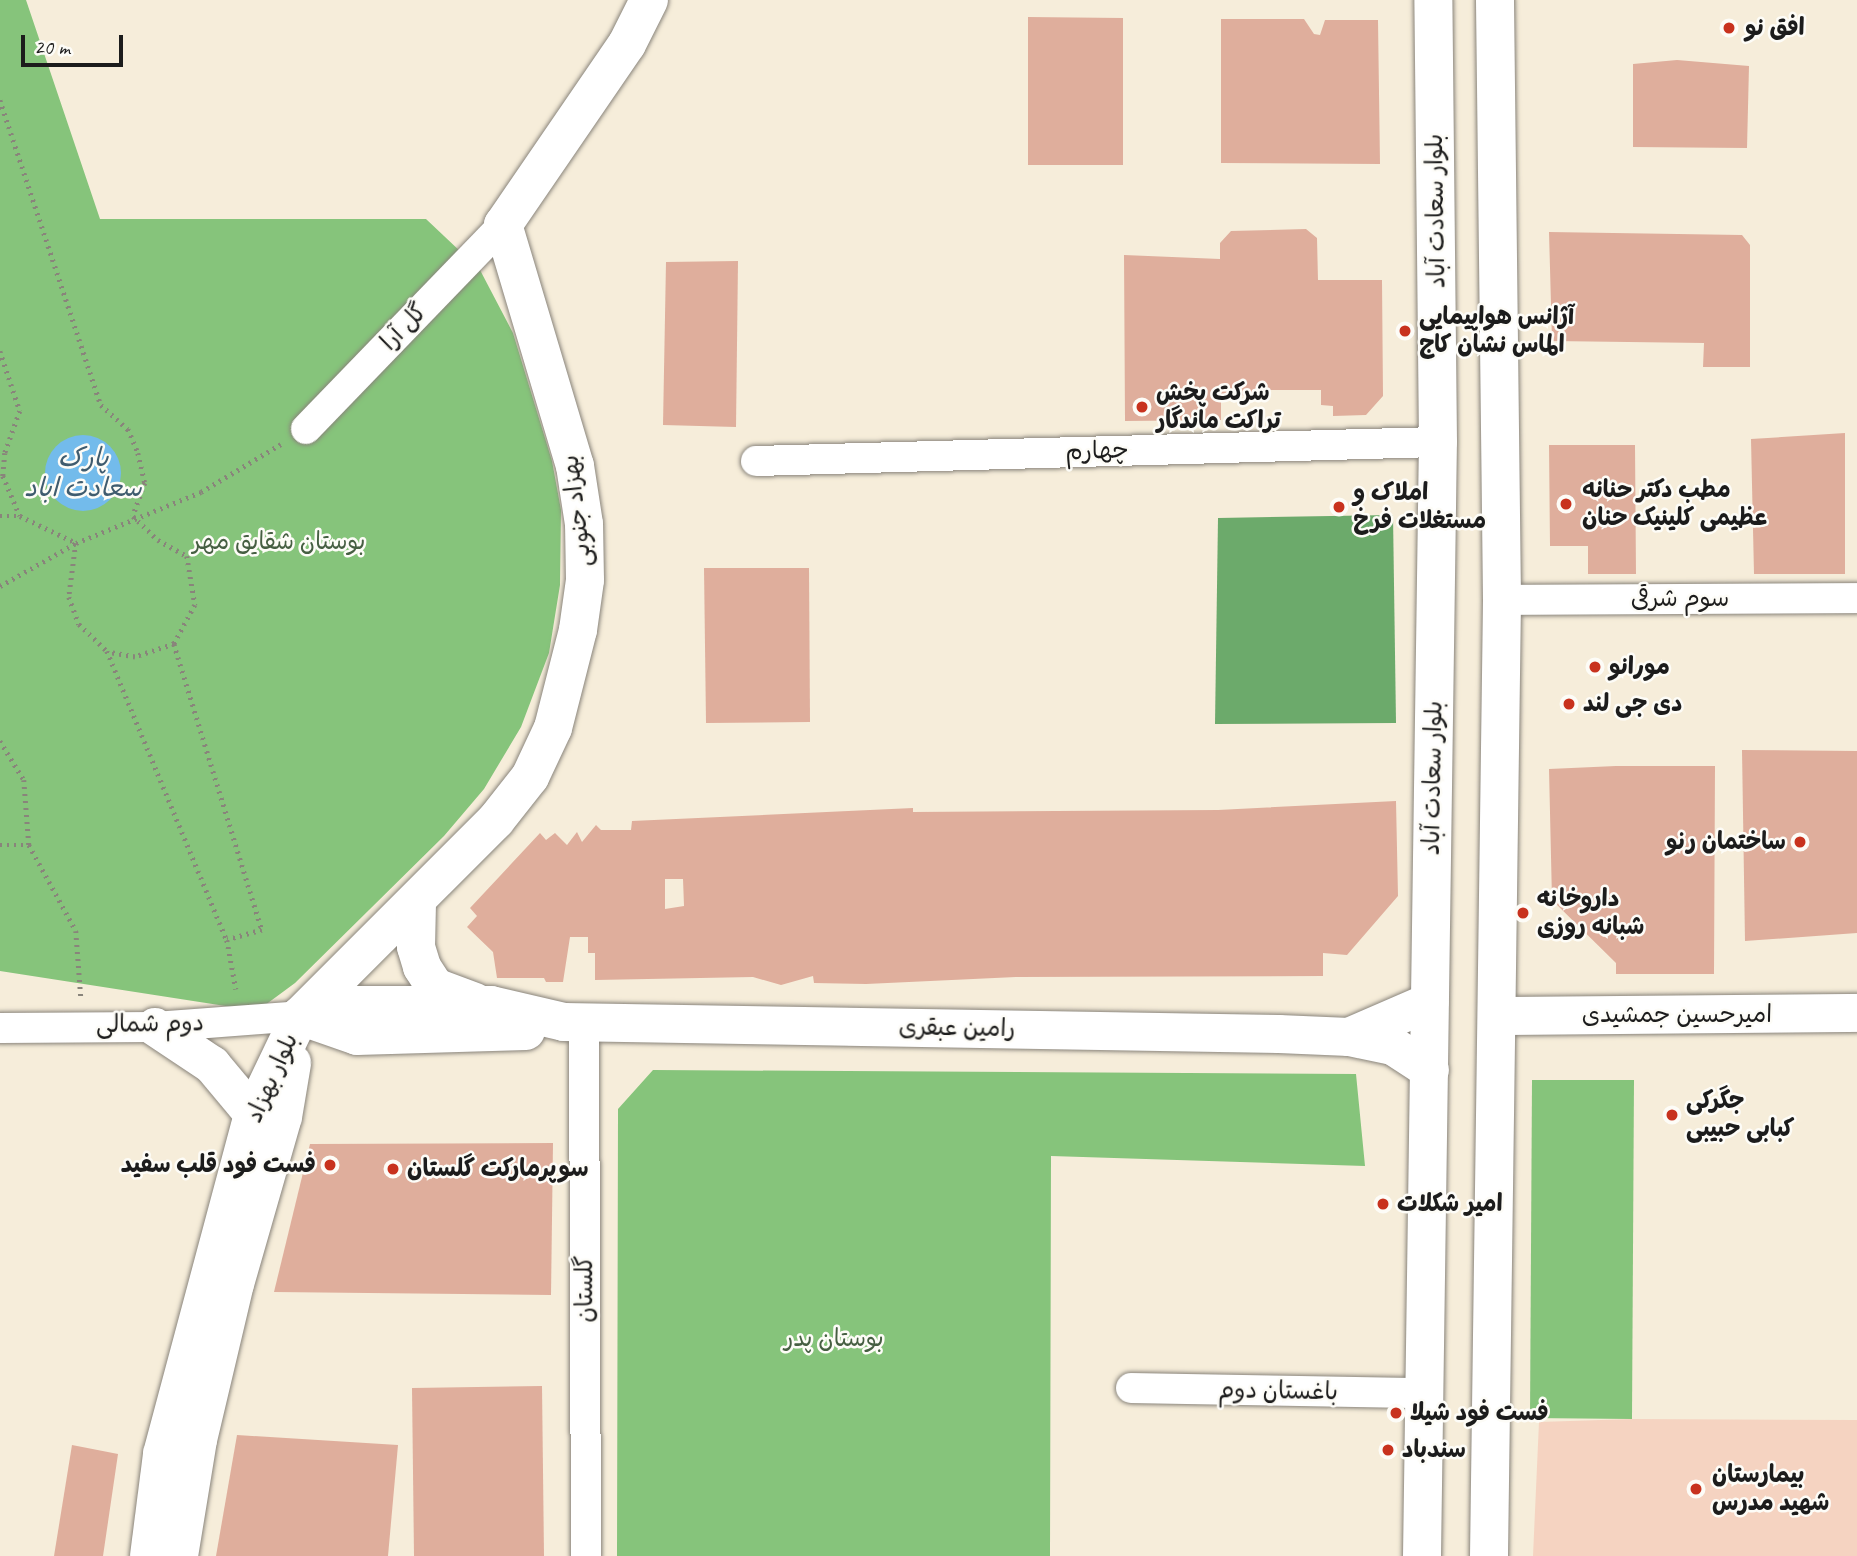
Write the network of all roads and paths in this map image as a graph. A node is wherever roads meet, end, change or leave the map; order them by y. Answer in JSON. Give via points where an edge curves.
{"nodes":[{"id":1,"x":649,"y":0,"type":"edge"},
{"id":2,"x":1433,"y":0,"type":"edge"},
{"id":3,"x":1495,"y":0,"type":"edge"},
{"id":4,"x":0,"y":100,"type":"edge"},
{"id":5,"x":503,"y":225,"type":"junction"},
{"id":6,"x":0,"y":351,"type":"edge"},
{"id":7,"x":306,"y":429,"type":"joint"},
{"id":8,"x":1438,"y":442,"type":"junction"},
{"id":9,"x":3,"y":453,"type":"edge"},
{"id":10,"x":756,"y":461,"type":"dead end"},
{"id":11,"x":0,"y":516,"type":"edge"},
{"id":12,"x":20,"y":516,"type":"junction"},
{"id":13,"x":133,"y":516,"type":"junction"},
{"id":14,"x":76,"y":542,"type":"junction"},
{"id":15,"x":0,"y":586,"type":"edge"},
{"id":16,"x":1857,"y":598,"type":"edge"},
{"id":17,"x":1502,"y":600,"type":"junction"},
{"id":18,"x":174,"y":643,"type":"junction"},
{"id":19,"x":107,"y":651,"type":"junction"},
{"id":20,"x":0,"y":741,"type":"edge"},
{"id":21,"x":0,"y":845,"type":"edge"},
{"id":22,"x":29,"y":845,"type":"junction"},
{"id":23,"x":417,"y":903,"type":"junction"},
{"id":24,"x":227,"y":940,"type":"junction"},
{"id":25,"x":1430,"y":1002,"type":"junction"},
{"id":26,"x":491,"y":1006,"type":"junction"},
{"id":27,"x":1857,"y":1013,"type":"edge"},
{"id":28,"x":300,"y":1016,"type":"junction"},
{"id":29,"x":1497,"y":1016,"type":"junction"},
{"id":30,"x":242,"y":1021,"type":"junction"},
{"id":31,"x":574,"y":1022,"type":"junction"},
{"id":32,"x":83,"y":1026,"type":"junction"},
{"id":33,"x":155,"y":1027,"type":"junction"},
{"id":34,"x":0,"y":1028,"type":"edge"},
{"id":35,"x":1349,"y":1037,"type":"junction"},
{"id":36,"x":1430,"y":1070,"type":"junction"},
{"id":37,"x":253,"y":1114,"type":"junction"},
{"id":38,"x":1131,"y":1388,"type":"dead end"},
{"id":39,"x":1425,"y":1393,"type":"junction"},
{"id":40,"x":149,"y":1556,"type":"edge"},
{"id":41,"x":179,"y":1556,"type":"edge"},
{"id":42,"x":586,"y":1556,"type":"edge"},
{"id":43,"x":1422,"y":1556,"type":"edge"},
{"id":44,"x":1489,"y":1556,"type":"edge"}],
"edges":[{"from":1,"to":5,"type":"street","via":[[627,44]]},
{"from":2,"to":8,"type":"street","name":"بلوار سعادت آباد"},
{"from":3,"to":17,"type":"street"},
{"from":4,"to":13,"type":"path","via":[[101,405],[128,429],[138,453],[145,483]]},
{"from":5,"to":7,"type":"street","name":"گل آرا"},
{"from":5,"to":23,"type":"street","name":"بهزاد جنوبی","via":[[575,466],[585,580],[579,630],[553,728],[530,777]]},
{"from":6,"to":9,"type":"path","via":[[20,411]]},
{"from":7,"to":13,"type":"path","via":[[201,492]]},
{"from":8,"to":10,"type":"street","name":"چهارم"},
{"from":8,"to":25,"type":"street","name":"بلوار سعادت آباد"},
{"from":9,"to":12,"type":"path","via":[[3,476]]},
{"from":11,"to":12,"type":"path"},
{"from":12,"to":14,"type":"path"},
{"from":13,"to":14,"type":"path"},
{"from":13,"to":18,"type":"path","via":[[158,540],[187,556],[195,605]]},
{"from":14,"to":15,"type":"path"},
{"from":14,"to":19,"type":"path","via":[[69,597],[79,624]]},
{"from":16,"to":17,"type":"street","name":"سوم شرقی"},
{"from":17,"to":29,"type":"street"},
{"from":18,"to":19,"type":"path","via":[[135,657]]},
{"from":18,"to":24,"type":"path","via":[[262,930]]},
{"from":19,"to":24,"type":"path"},
{"from":20,"to":22,"type":"path","via":[[24,780]]},
{"from":21,"to":22,"type":"path"},
{"from":22,"to":32,"type":"path","via":[[76,931]]},
{"from":23,"to":26,"type":"street","via":[[416,947],[435,987],[452,997]]},
{"from":23,"to":28,"type":"street","name":"بهزاد جنوبی"},
{"from":24,"to":30,"type":"path"},
{"from":25,"to":35,"type":"street","name":"رامین عبقری"},
{"from":25,"to":36,"type":"street","name":"بلوار سعادت آباد"},
{"from":26,"to":28,"type":"street","name":"رامین عبقری","via":[[350,1005]]},
{"from":26,"to":31,"type":"street","name":"رامین عبقری"},
{"from":27,"to":29,"type":"street","name":"امیرحسین جمشیدی"},
{"from":28,"to":30,"type":"street","name":"دوم شمالی"},
{"from":28,"to":31,"type":"street","name":"رامین عبقری","via":[[357,1036],[530,1031]]},
{"from":28,"to":37,"type":"street","name":"بلوار بهزاد"},
{"from":28,"to":41,"type":"street","name":"بلوار بهزاد","via":[[283,1117],[235,1284],[198,1440]]},
{"from":29,"to":44,"type":"street"},
{"from":30,"to":33,"type":"street","name":"دوم شمالی"},
{"from":31,"to":35,"type":"street","name":"رامین عبقری"},
{"from":31,"to":42,"type":"street","name":"گلستان"},
{"from":32,"to":33,"type":"street","name":"دوم شمالی"},
{"from":32,"to":34,"type":"street","name":"دوم شمالی"},
{"from":33,"to":37,"type":"street","via":[[212,1065]]},
{"from":35,"to":36,"type":"street","name":"رامین عبقری","via":[[1393,1046]]},
{"from":36,"to":39,"type":"street","name":"بلوار سعادت آباد"},
{"from":37,"to":40,"type":"street","name":"بلوار بهزاد","via":[[162,1454]]},
{"from":38,"to":39,"type":"street","name":"باغستان دوم"},
{"from":39,"to":43,"type":"street","name":"بلوار سعادت آباد"}]}
